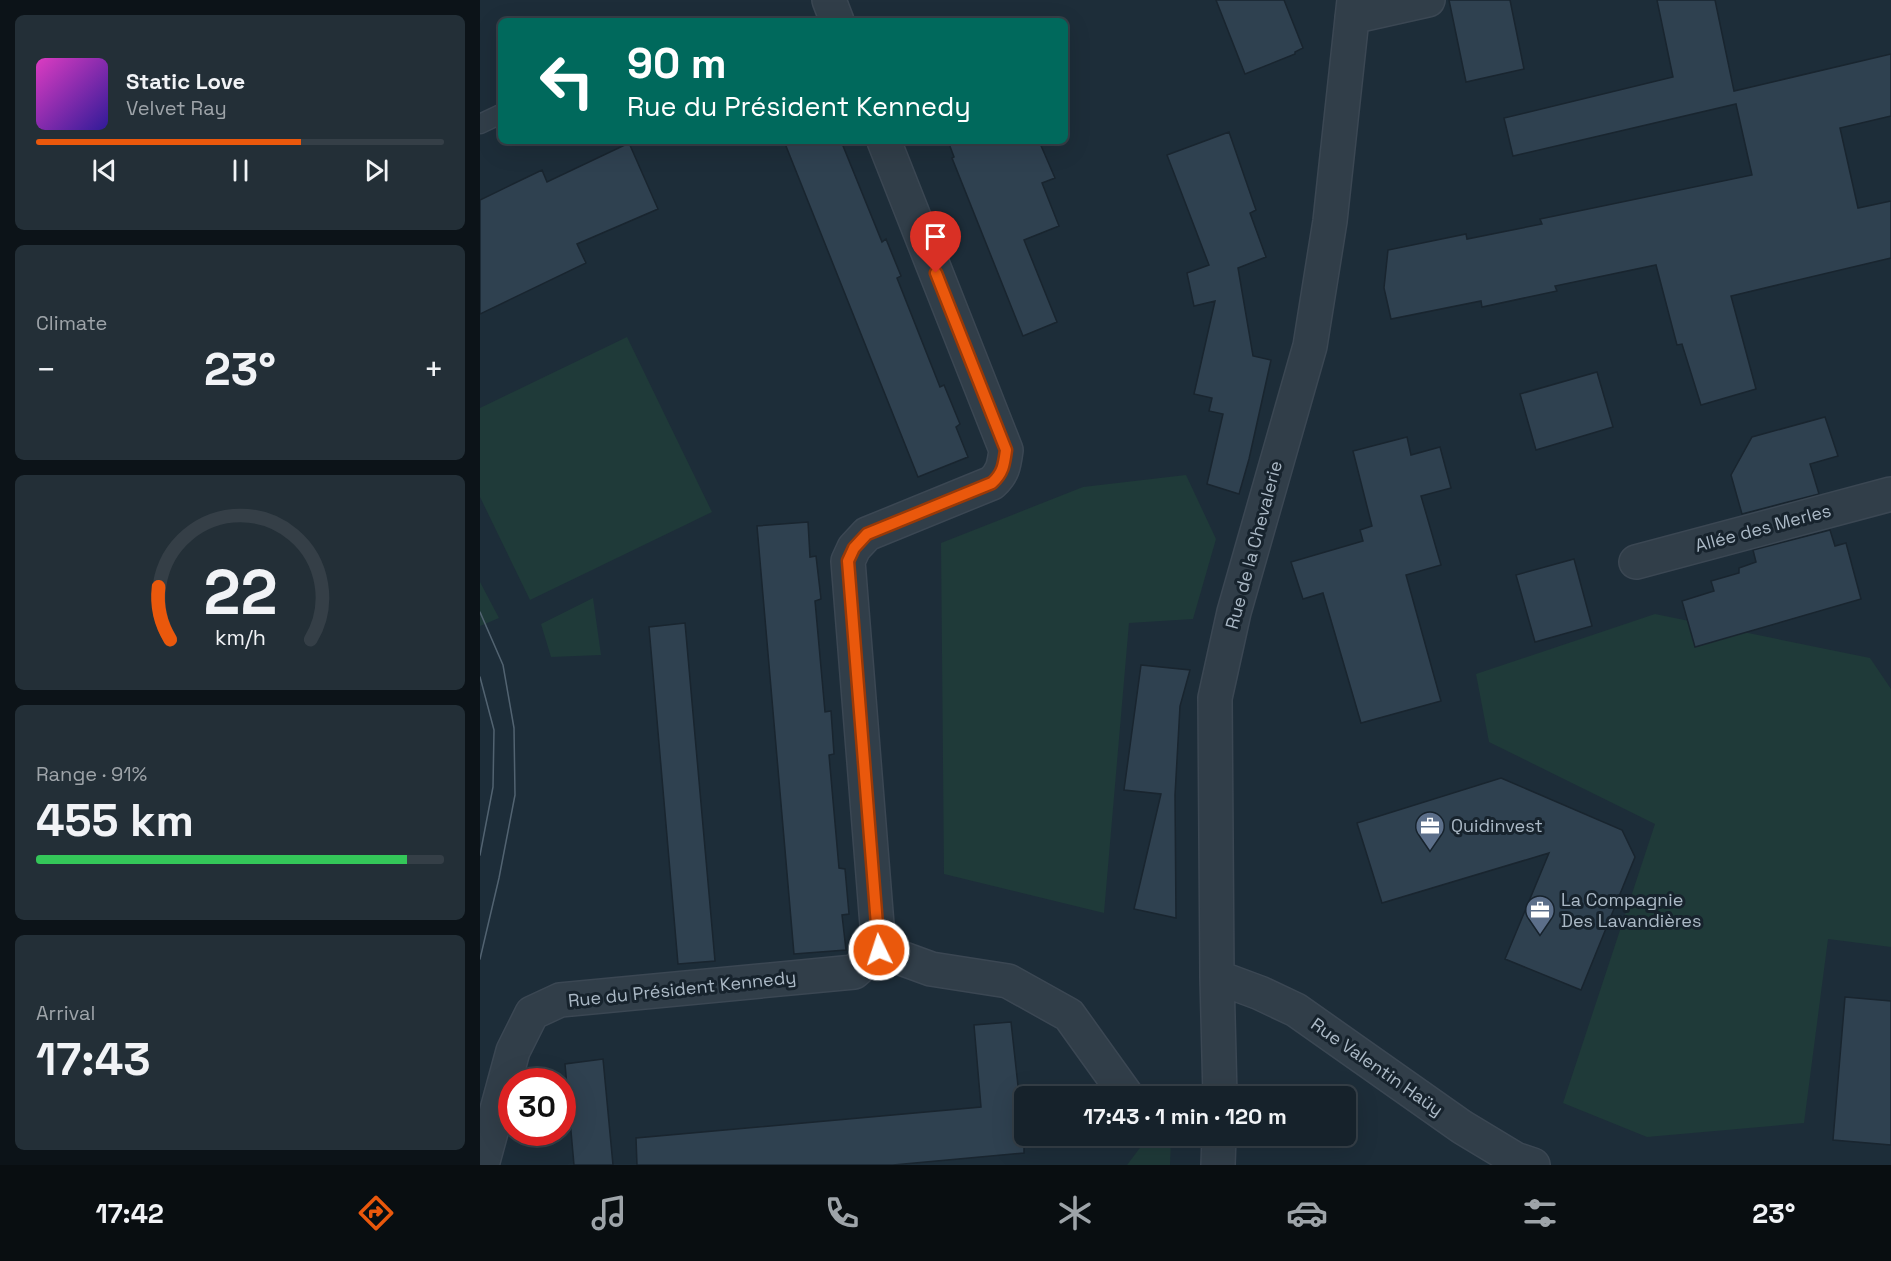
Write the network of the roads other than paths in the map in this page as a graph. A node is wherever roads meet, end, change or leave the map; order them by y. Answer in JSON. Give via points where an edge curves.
{"nodes":[{"id":1,"x":829,"y":0,"type":"edge"},
{"id":2,"x":1428,"y":0,"type":"edge"},
{"id":3,"x":1353,"y":8,"type":"edge"},
{"id":4,"x":836,"y":18,"type":"edge"},
{"id":5,"x":498,"y":115,"type":"edge"},
{"id":6,"x":480,"y":124,"type":"edge"},
{"id":7,"x":885,"y":144,"type":"edge"},
{"id":8,"x":1891,"y":494,"type":"edge"},
{"id":9,"x":1636,"y":562,"type":"dead end"},
{"id":10,"x":879,"y":950,"type":"junction"},
{"id":11,"x":1217,"y":977,"type":"junction"},
{"id":12,"x":1120,"y":1086,"type":"edge"},
{"id":13,"x":1220,"y":1086,"type":"edge"},
{"id":14,"x":1219,"y":1146,"type":"edge"},
{"id":15,"x":483,"y":1165,"type":"edge"},
{"id":16,"x":1218,"y":1165,"type":"edge"},
{"id":17,"x":1533,"y":1165,"type":"edge"}],
"edges":[{"from":1,"to":4,"type":"street"},
{"from":2,"to":3,"type":"street"},
{"from":3,"to":11,"type":"street","name":"Rue de la Chevalerie","via":[[1330,221],[1310,346],[1234,612],[1215,698]]},
{"from":5,"to":6,"type":"lane"},
{"from":7,"to":10,"type":"street","via":[[1006,450],[1001,476],[992,483],[867,534],[848,561]]},
{"from":8,"to":9,"type":"street","name":"Allée des Merles"},
{"from":10,"to":12,"type":"street","via":[[931,969],[1008,981],[1069,1015]]},
{"from":10,"to":15,"type":"street","name":"Rue du Président Kennedy","via":[[854,972],[560,1000],[532,1013],[513,1051]]},
{"from":11,"to":13,"type":"street","name":"Rue de la Chevalerie"},
{"from":11,"to":17,"type":"street","name":"Rue Valentin Haüy","via":[[1296,1010],[1462,1127],[1515,1159]]},
{"from":14,"to":16,"type":"street"}]}
